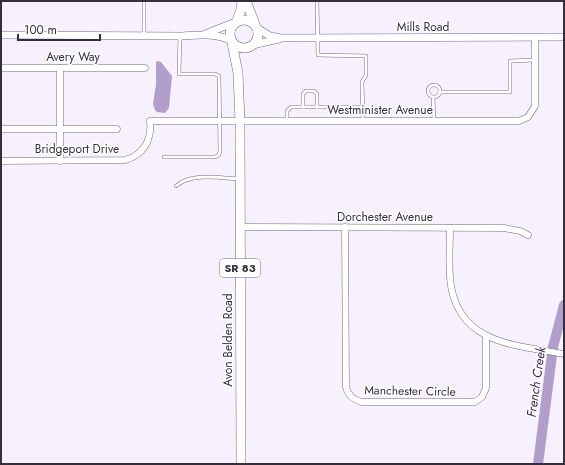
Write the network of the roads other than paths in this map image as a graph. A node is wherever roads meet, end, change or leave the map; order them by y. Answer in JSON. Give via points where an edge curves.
{"nodes":[{"id":1,"x":144,"y":1,"type":"edge"},
{"id":2,"x":242,"y":1,"type":"edge"},
{"id":3,"x":246,"y":1,"type":"edge"},
{"id":4,"x":317,"y":1,"type":"edge"},
{"id":5,"x":235,"y":22,"type":"junction"},
{"id":6,"x":256,"y":26,"type":"junction"},
{"id":7,"x":205,"y":34,"type":"junction"},
{"id":8,"x":1,"y":35,"type":"edge"},
{"id":9,"x":144,"y":36,"type":"junction"},
{"id":10,"x":180,"y":36,"type":"junction"},
{"id":11,"x":536,"y":37,"type":"junction"},
{"id":12,"x":564,"y":37,"type":"edge"},
{"id":13,"x":281,"y":38,"type":"junction"},
{"id":14,"x":318,"y":38,"type":"junction"},
{"id":15,"x":231,"y":41,"type":"junction"},
{"id":16,"x":250,"y":47,"type":"junction"},
{"id":17,"x":536,"y":60,"type":"junction"},
{"id":18,"x":1,"y":68,"type":"edge"},
{"id":19,"x":60,"y":68,"type":"junction"},
{"id":20,"x":145,"y":68,"type":"dead end"},
{"id":21,"x":238,"y":73,"type":"junction"},
{"id":22,"x":440,"y":92,"type":"junction"},
{"id":23,"x":434,"y":98,"type":"junction"},
{"id":24,"x":317,"y":107,"type":"junction"},
{"id":25,"x":363,"y":107,"type":"junction"},
{"id":26,"x":303,"y":108,"type":"junction"},
{"id":27,"x":150,"y":121,"type":"joint"},
{"id":28,"x":220,"y":121,"type":"junction"},
{"id":29,"x":240,"y":121,"type":"junction"},
{"id":30,"x":287,"y":121,"type":"junction"},
{"id":31,"x":363,"y":121,"type":"junction"},
{"id":32,"x":434,"y":121,"type":"junction"},
{"id":33,"x":1,"y":129,"type":"edge"},
{"id":34,"x":60,"y":129,"type":"junction"},
{"id":35,"x":117,"y":129,"type":"dead end"},
{"id":36,"x":164,"y":157,"type":"dead end"},
{"id":37,"x":60,"y":160,"type":"junction"},
{"id":38,"x":1,"y":161,"type":"edge"},
{"id":39,"x":240,"y":179,"type":"junction"},
{"id":40,"x":176,"y":186,"type":"dead end"},
{"id":41,"x":240,"y":227,"type":"junction"},
{"id":42,"x":345,"y":228,"type":"junction"},
{"id":43,"x":450,"y":228,"type":"junction"},
{"id":44,"x":528,"y":235,"type":"dead end"},
{"id":45,"x":486,"y":336,"type":"junction"},
{"id":46,"x":562,"y":353,"type":"edge"},
{"id":47,"x":241,"y":464,"type":"edge"}],
"edges":[{"from":1,"to":9,"type":"lane"},
{"from":2,"to":5,"type":"main road"},
{"from":3,"to":6,"type":"main road"},
{"from":4,"to":14,"type":"lane"},
{"from":5,"to":6,"type":"main road","via":[[247,20]]},
{"from":5,"to":7,"type":"street"},
{"from":5,"to":15,"type":"main road","via":[[229,31]]},
{"from":6,"to":13,"type":"street","name":"Mills Road","via":[[267,34]]},
{"from":6,"to":16,"type":"main road","via":[[258,38]]},
{"from":7,"to":10,"type":"street"},
{"from":7,"to":15,"type":"street"},
{"from":8,"to":9,"type":"street"},
{"from":9,"to":10,"type":"street"},
{"from":10,"to":28,"type":"lane","via":[[179,74],[219,76]]},
{"from":11,"to":12,"type":"street","name":"Mills Road"},
{"from":11,"to":14,"type":"street","name":"Mills Road"},
{"from":11,"to":17,"type":"street","name":"Westminister Avenue"},
{"from":13,"to":14,"type":"street","name":"Mills Road"},
{"from":13,"to":16,"type":"street","name":"Mills Road"},
{"from":14,"to":25,"type":"lane","via":[[318,55],[366,56],[366,75],[362,82]]},
{"from":15,"to":16,"type":"main road","via":[[240,48]]},
{"from":15,"to":21,"type":"main road","name":"Avon Belden Road","number":"SR 83"},
{"from":16,"to":21,"type":"main road","name":"Avon Belden Road","number":"SR 83","via":[[242,57]]},
{"from":17,"to":22,"type":"lane","via":[[510,61],[510,92]]},
{"from":17,"to":32,"type":"street","name":"Westminister Avenue","via":[[535,101],[528,117],[515,121]]},
{"from":18,"to":19,"type":"street","name":"Avery Way"},
{"from":19,"to":20,"type":"street","name":"Avery Way"},
{"from":19,"to":34,"type":"street"},
{"from":21,"to":29,"type":"main road","name":"Avon Belden Road","number":"SR 83"},
{"from":22,"to":23,"type":"lane"},
{"from":22,"to":23,"type":"lane","via":[[437,86],[429,87],[427,93]]},
{"from":23,"to":32,"type":"lane"},
{"from":24,"to":25,"type":"lane"},
{"from":24,"to":26,"type":"lane"},
{"from":24,"to":26,"type":"lane","via":[[317,94],[314,91],[306,91],[303,94]]},
{"from":25,"to":31,"type":"lane"},
{"from":26,"to":30,"type":"lane","via":[[292,108],[287,111]]},
{"from":27,"to":28,"type":"street","name":"Westminister Avenue"},
{"from":27,"to":37,"type":"street","name":"Bridgeport Drive","via":[[151,130],[147,143],[143,150],[133,157],[122,160]]},
{"from":28,"to":29,"type":"street","name":"Westminister Avenue"},
{"from":28,"to":36,"type":"lane","via":[[220,151],[215,157]]},
{"from":29,"to":30,"type":"street","name":"Westminister Avenue"},
{"from":29,"to":39,"type":"main road","name":"Avon Belden Road","number":"SR 83"},
{"from":30,"to":31,"type":"street","name":"Westminister Avenue"},
{"from":31,"to":32,"type":"street","name":"Westminister Avenue"},
{"from":33,"to":34,"type":"street"},
{"from":34,"to":35,"type":"street"},
{"from":34,"to":37,"type":"street"},
{"from":37,"to":38,"type":"street","name":"Bridgeport Drive"},
{"from":39,"to":40,"type":"lane","via":[[187,178]]},
{"from":39,"to":41,"type":"main road","name":"Avon Belden Road","number":"SR 83"},
{"from":41,"to":42,"type":"street","name":"Dorchester Avenue"},
{"from":41,"to":47,"type":"main road","name":"Avon Belden Road","number":"SR 83"},
{"from":42,"to":43,"type":"street","name":"Dorchester Avenue"},
{"from":42,"to":45,"type":"street","name":"Manchester Circle","via":[[346,386],[353,399],[362,402],[475,402],[486,388]]},
{"from":43,"to":44,"type":"street","name":"Dorchester Avenue","via":[[504,228]]},
{"from":43,"to":45,"type":"street","via":[[450,280],[455,299],[465,319]]},
{"from":45,"to":46,"type":"street","via":[[503,343]]}]}
